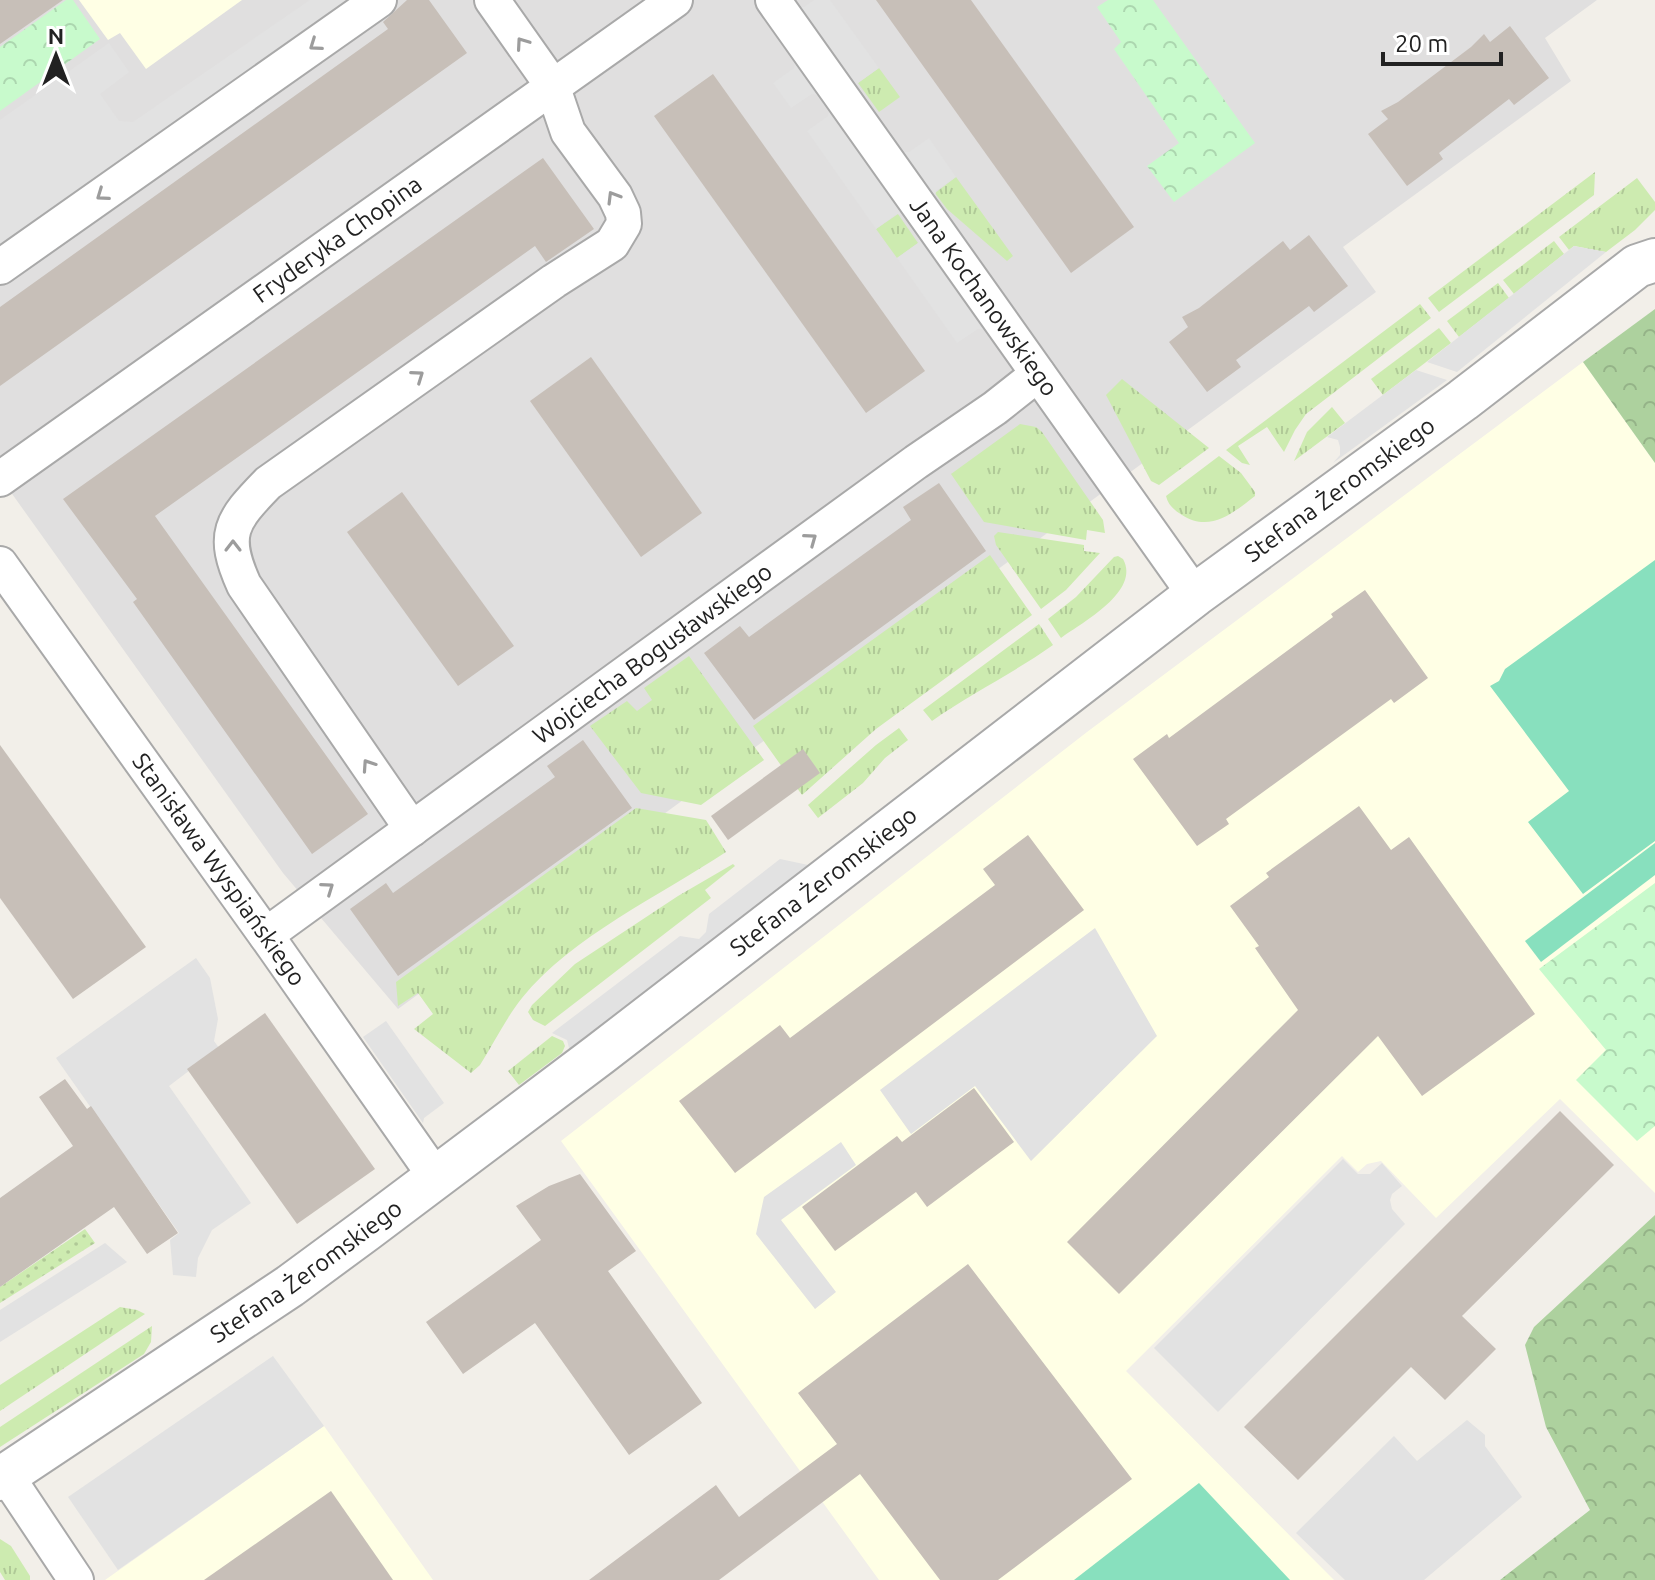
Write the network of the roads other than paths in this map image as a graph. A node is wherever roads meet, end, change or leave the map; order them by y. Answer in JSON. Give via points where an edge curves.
{"nodes":[{"id":1,"x":379,"y":0,"type":"edge"},
{"id":2,"x":492,"y":0,"type":"edge"},
{"id":3,"x":675,"y":0,"type":"edge"},
{"id":4,"x":773,"y":0,"type":"edge"},
{"id":5,"x":552,"y":85,"type":"junction"},
{"id":6,"x":1649,"y":253,"type":"edge"},
{"id":7,"x":0,"y":267,"type":"edge"},
{"id":8,"x":1038,"y":374,"type":"junction"},
{"id":9,"x":0,"y":479,"type":"edge"},
{"id":10,"x":0,"y":564,"type":"edge"},
{"id":11,"x":1195,"y":595,"type":"junction"},
{"id":12,"x":412,"y":829,"type":"junction"},
{"id":13,"x":266,"y":935,"type":"junction"},
{"id":14,"x":435,"y":1176,"type":"junction"},
{"id":15,"x":3,"y":1477,"type":"edge"},
{"id":16,"x":76,"y":1580,"type":"edge"}],
"edges":[{"from":1,"to":7,"type":"street","one_way":true},
{"from":5,"to":2,"type":"street","one_way":true},
{"from":3,"to":5,"type":"street","name":"Fryderyka Chopina"},
{"from":4,"to":8,"type":"street","name":"Jana Kochanowskiego"},
{"from":5,"to":9,"type":"street","name":"Fryderyka Chopina"},
{"from":12,"to":5,"type":"street","one_way":true,"via":[[244,585],[232,558],[231,538],[242,510],[268,483],[612,244],[624,224],[623,213],[568,132]]},
{"from":6,"to":11,"type":"street","name":"Stefana Żeromskiego","via":[[1463,400]]},
{"from":8,"to":11,"type":"street","name":"Jana Kochanowskiego"},
{"from":12,"to":8,"type":"street","name":"Wojciecha Bogusławskiego","one_way":true},
{"from":10,"to":13,"type":"street","name":"Stanisława Wyspiańskiego"},
{"from":11,"to":14,"type":"street","name":"Stefana Żeromskiego"},
{"from":13,"to":12,"type":"street","name":"Wojciecha Bogusławskiego","one_way":true},
{"from":13,"to":14,"type":"street","name":"Stanisława Wyspiańskiego"},
{"from":14,"to":15,"type":"street","name":"Stefana Żeromskiego","via":[[290,1286]]},
{"from":15,"to":16,"type":"street"}]}
